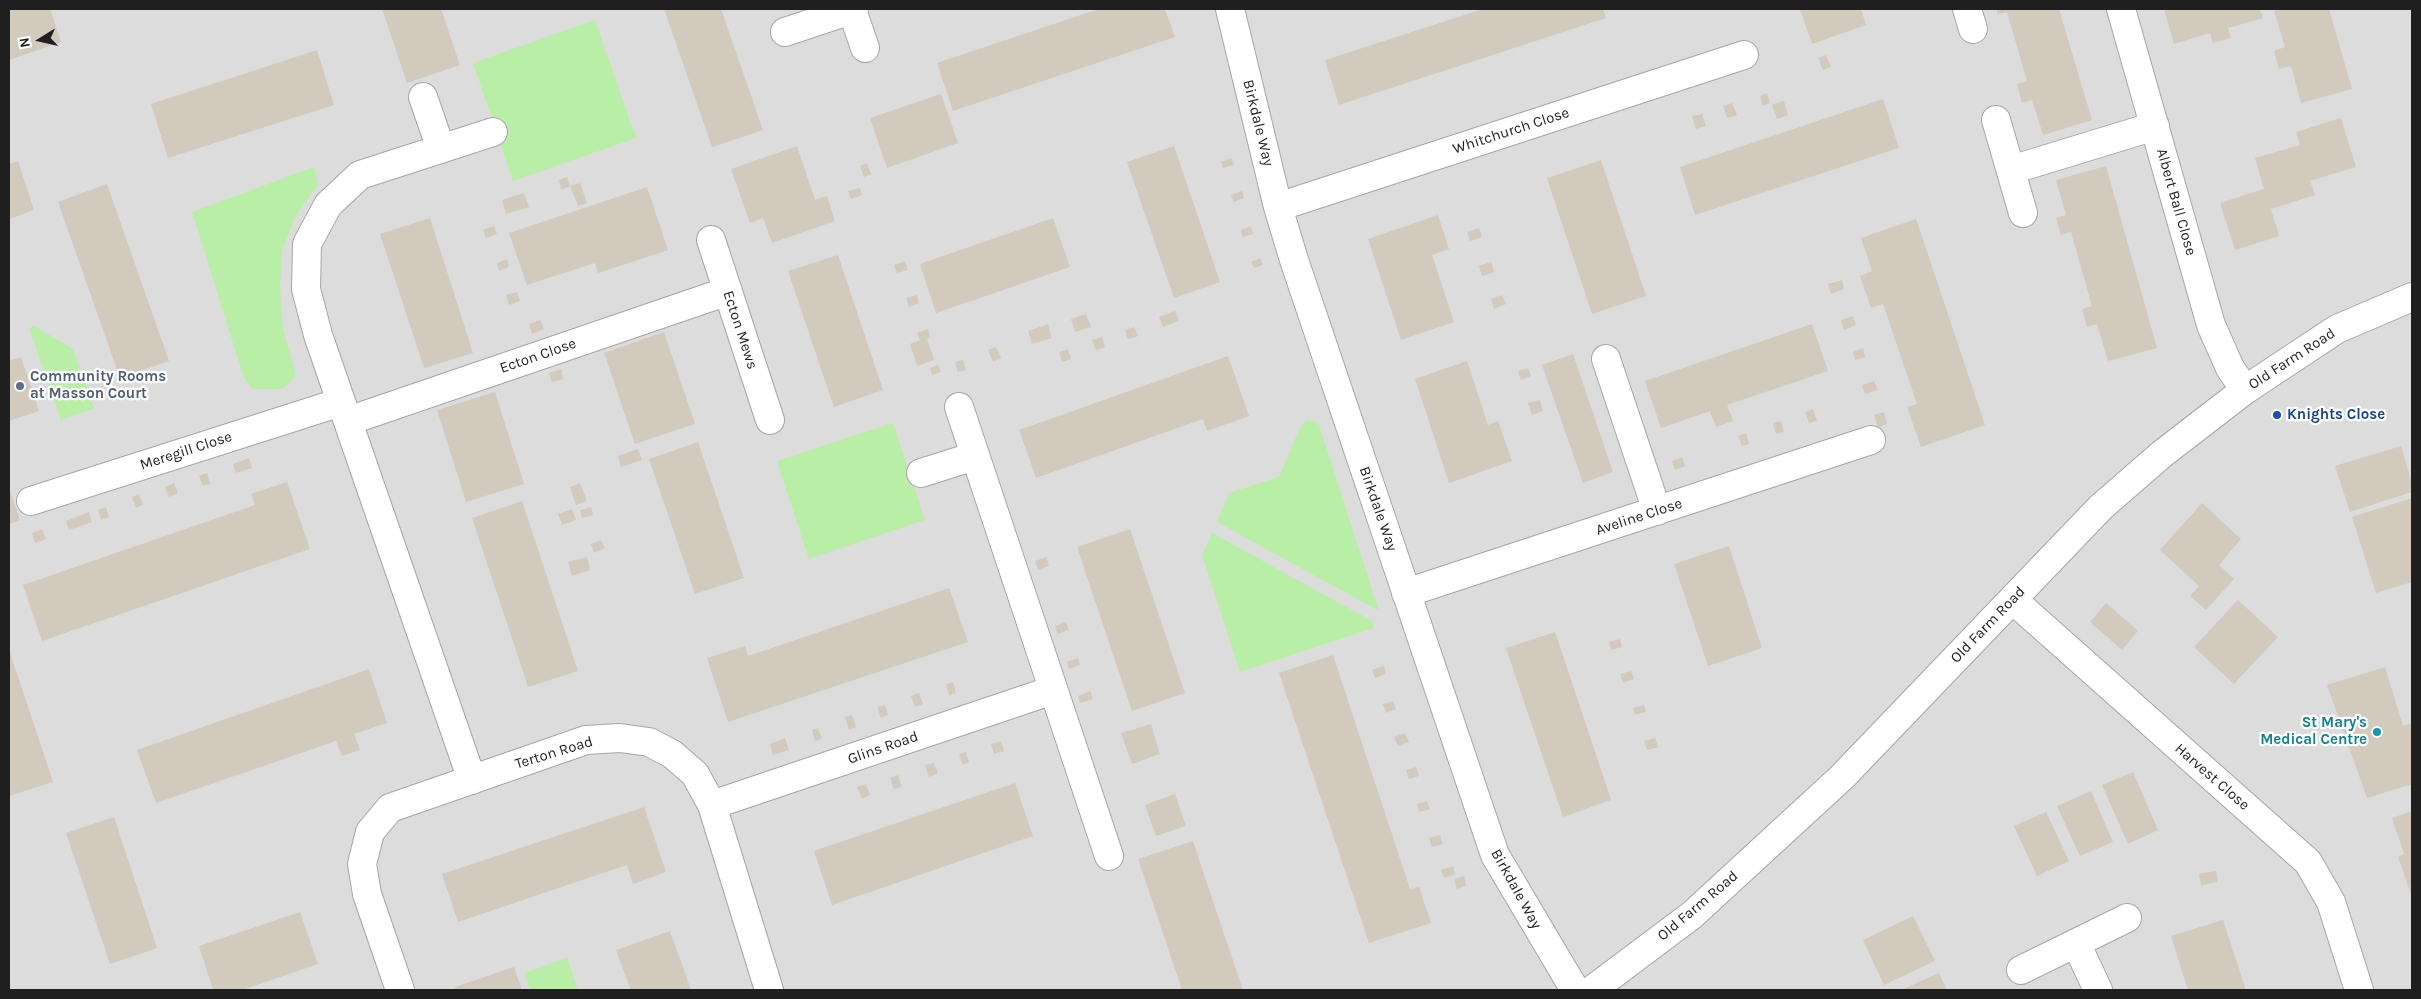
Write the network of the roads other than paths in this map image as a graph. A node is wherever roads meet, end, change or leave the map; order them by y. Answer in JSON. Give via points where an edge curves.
{"nodes":[{"id":1,"x":853,"y":9,"type":"edge"},
{"id":2,"x":1230,"y":9,"type":"edge"},
{"id":3,"x":2121,"y":9,"type":"edge"},
{"id":4,"x":785,"y":32,"type":"dead end"},
{"id":5,"x":865,"y":48,"type":"dead end"},
{"id":6,"x":1744,"y":55,"type":"dead end"},
{"id":7,"x":423,"y":96,"type":"dead end"},
{"id":8,"x":1996,"y":120,"type":"dead end"},
{"id":9,"x":2155,"y":126,"type":"junction"},
{"id":10,"x":493,"y":132,"type":"dead end"},
{"id":11,"x":441,"y":149,"type":"junction"},
{"id":12,"x":2011,"y":170,"type":"junction"},
{"id":13,"x":1278,"y":207,"type":"junction"},
{"id":14,"x":2023,"y":213,"type":"dead end"},
{"id":15,"x":711,"y":240,"type":"dead end"},
{"id":16,"x":728,"y":292,"type":"junction"},
{"id":17,"x":2412,"y":297,"type":"edge"},
{"id":18,"x":1606,"y":358,"type":"dead end"},
{"id":19,"x":2245,"y":390,"type":"junction"},
{"id":20,"x":959,"y":407,"type":"dead end"},
{"id":21,"x":344,"y":411,"type":"junction"},
{"id":22,"x":770,"y":420,"type":"dead end"},
{"id":23,"x":1871,"y":440,"type":"dead end"},
{"id":24,"x":975,"y":456,"type":"junction"},
{"id":25,"x":921,"y":473,"type":"dead end"},
{"id":26,"x":31,"y":501,"type":"dead end"},
{"id":27,"x":1656,"y":511,"type":"junction"},
{"id":28,"x":1406,"y":594,"type":"junction"},
{"id":29,"x":2013,"y":600,"type":"junction"},
{"id":30,"x":1053,"y":690,"type":"junction"},
{"id":31,"x":472,"y":780,"type":"junction"},
{"id":32,"x":712,"y":805,"type":"junction"},
{"id":33,"x":1109,"y":856,"type":"dead end"},
{"id":34,"x":2127,"y":918,"type":"dead end"},
{"id":35,"x":2076,"y":943,"type":"junction"},
{"id":36,"x":2021,"y":970,"type":"dead end"},
{"id":37,"x":400,"y":990,"type":"edge"},
{"id":38,"x":769,"y":990,"type":"edge"},
{"id":39,"x":1575,"y":990,"type":"edge"},
{"id":40,"x":1592,"y":990,"type":"edge"},
{"id":41,"x":2098,"y":990,"type":"edge"},
{"id":42,"x":2358,"y":990,"type":"edge"}],
"edges":[{"from":1,"to":4,"type":"street"},
{"from":1,"to":5,"type":"street"},
{"from":2,"to":13,"type":"street","name":"Birkdale Way"},
{"from":3,"to":9,"type":"street","name":"Albert Ball Close"},
{"from":6,"to":13,"type":"street","name":"Whitchurch Close"},
{"from":7,"to":11,"type":"street"},
{"from":8,"to":12,"type":"street"},
{"from":9,"to":12,"type":"street"},
{"from":9,"to":19,"type":"street","name":"Albert Ball Close","via":[[2211,324],[2230,368]]},
{"from":10,"to":11,"type":"street"},
{"from":11,"to":21,"type":"street","via":[[360,175],[328,205],[307,244],[306,289]]},
{"from":12,"to":14,"type":"street"},
{"from":13,"to":28,"type":"street","name":"Birkdale Way"},
{"from":15,"to":16,"type":"street","name":"Ecton Mews"},
{"from":16,"to":21,"type":"street","name":"Ecton Close"},
{"from":16,"to":22,"type":"street","name":"Ecton Mews"},
{"from":17,"to":19,"type":"street","name":"Old Farm Road","via":[[2337,330]]},
{"from":18,"to":27,"type":"street"},
{"from":19,"to":29,"type":"street","name":"Old Farm Road","via":[[2162,454],[2101,507]]},
{"from":20,"to":24,"type":"street"},
{"from":21,"to":26,"type":"street","name":"Meregill Close"},
{"from":21,"to":31,"type":"street"},
{"from":23,"to":27,"type":"street","name":"Aveline Close"},
{"from":24,"to":25,"type":"street"},
{"from":24,"to":30,"type":"street"},
{"from":27,"to":28,"type":"street","name":"Aveline Close"},
{"from":28,"to":39,"type":"street","name":"Birkdale Way","via":[[1495,856]]},
{"from":29,"to":40,"type":"street","name":"Old Farm Road","via":[[1835,784],[1692,915]]},
{"from":29,"to":42,"type":"street","name":"Harvest Close","via":[[2308,862],[2331,902]]},
{"from":30,"to":32,"type":"street","name":"Glins Road"},
{"from":30,"to":33,"type":"street"},
{"from":31,"to":32,"type":"street","name":"Terton Road","via":[[586,740],[620,738],[649,742],[672,754],[695,774]]},
{"from":31,"to":37,"type":"street","name":"Terton Road","via":[[390,808],[370,832],[362,864],[367,894]]},
{"from":32,"to":38,"type":"street","name":"Terton Road"},
{"from":34,"to":35,"type":"street"},
{"from":35,"to":36,"type":"street"},
{"from":35,"to":41,"type":"street"}]}
